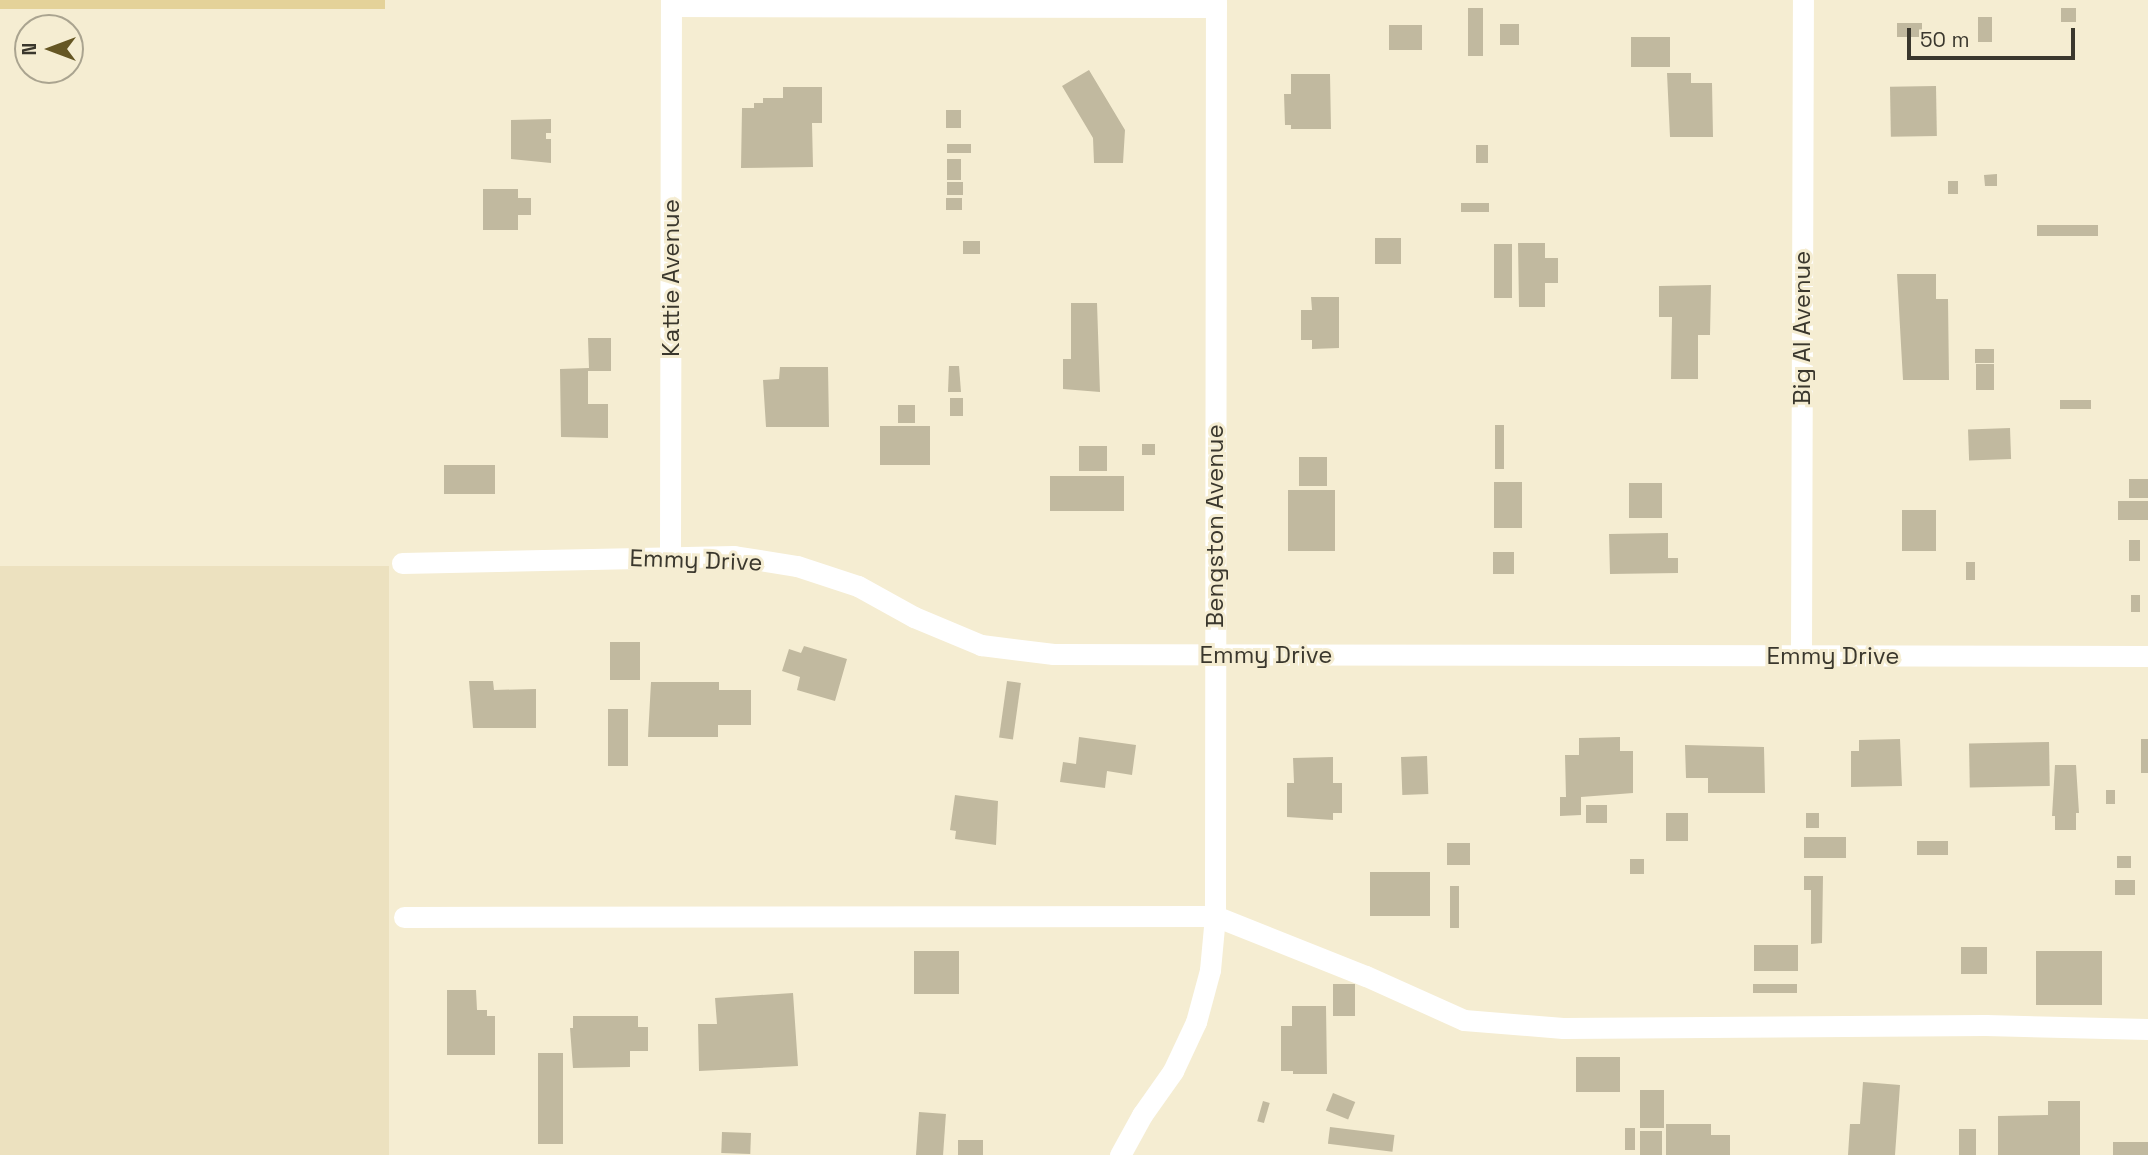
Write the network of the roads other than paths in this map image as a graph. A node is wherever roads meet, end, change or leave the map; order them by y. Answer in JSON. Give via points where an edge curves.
{"nodes":[{"id":1,"x":1802,"y":0,"type":"edge"},
{"id":2,"x":671,"y":3,"type":"edge"},
{"id":3,"x":1216,"y":3,"type":"edge"},
{"id":4,"x":670,"y":557,"type":"junction"},
{"id":5,"x":402,"y":563,"type":"dead end"},
{"id":6,"x":1215,"y":654,"type":"junction"},
{"id":7,"x":1801,"y":656,"type":"junction"},
{"id":8,"x":2148,"y":656,"type":"edge"},
{"id":9,"x":1215,"y":916,"type":"junction"},
{"id":10,"x":404,"y":917,"type":"dead end"},
{"id":11,"x":2148,"y":1029,"type":"edge"},
{"id":12,"x":1121,"y":1155,"type":"edge"}],
"edges":[{"from":1,"to":7,"type":"street","name":"Big Al Avenue"},
{"from":2,"to":3,"type":"street"},
{"from":2,"to":4,"type":"street","name":"Kattie Avenue"},
{"from":3,"to":6,"type":"street","name":"Bengston Avenue"},
{"from":4,"to":5,"type":"street","name":"Emmy Drive"},
{"from":4,"to":6,"type":"street","name":"Emmy Drive","via":[[734,556],[797,566],[858,586],[914,617],[981,645],[1053,654]]},
{"from":6,"to":7,"type":"street","name":"Emmy Drive"},
{"from":6,"to":9,"type":"street","name":"Bengston Avenue"},
{"from":7,"to":8,"type":"street","name":"Emmy Drive"},
{"from":9,"to":10,"type":"street"},
{"from":9,"to":11,"type":"street","via":[[1464,1020],[1563,1028],[1985,1025]]},
{"from":9,"to":12,"type":"street","name":"Bengston Avenue","via":[[1210,970],[1196,1022],[1173,1071]]}]}
